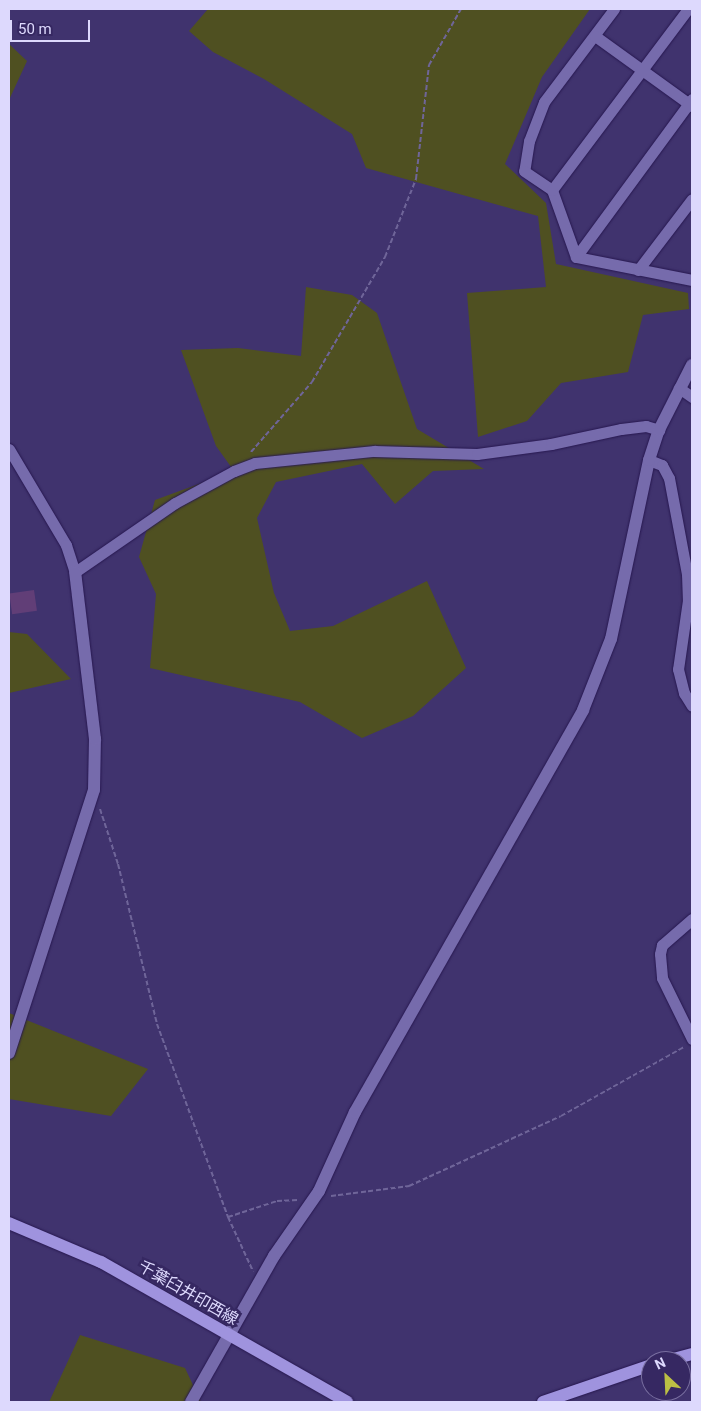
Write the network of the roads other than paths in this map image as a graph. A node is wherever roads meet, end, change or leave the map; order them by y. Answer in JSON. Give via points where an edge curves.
{"nodes":[{"id":1,"x":614,"y":9,"type":"edge"},
{"id":2,"x":688,"y":9,"type":"edge"},
{"id":3,"x":594,"y":36,"type":"junction"},
{"id":4,"x":644,"y":70,"type":"junction"},
{"id":5,"x":691,"y":103,"type":"edge"},
{"id":6,"x":552,"y":190,"type":"junction"},
{"id":7,"x":692,"y":199,"type":"edge"},
{"id":8,"x":576,"y":257,"type":"junction"},
{"id":9,"x":638,"y":270,"type":"junction"},
{"id":10,"x":692,"y":280,"type":"edge"},
{"id":11,"x":692,"y":365,"type":"edge"},
{"id":12,"x":679,"y":388,"type":"junction"},
{"id":13,"x":692,"y":397,"type":"edge"},
{"id":14,"x":659,"y":430,"type":"junction"},
{"id":15,"x":9,"y":449,"type":"edge"},
{"id":16,"x":649,"y":460,"type":"junction"},
{"id":17,"x":75,"y":572,"type":"junction"},
{"id":18,"x":692,"y":706,"type":"edge"},
{"id":19,"x":692,"y":919,"type":"edge"},
{"id":20,"x":692,"y":1038,"type":"edge"},
{"id":21,"x":9,"y":1053,"type":"edge"},
{"id":22,"x":9,"y":1223,"type":"edge"},
{"id":23,"x":230,"y":1336,"type":"junction"},
{"id":24,"x":641,"y":1368,"type":"edge"},
{"id":25,"x":191,"y":1402,"type":"edge"},
{"id":26,"x":347,"y":1402,"type":"edge"},
{"id":27,"x":543,"y":1402,"type":"edge"}],
"edges":[{"from":1,"to":3,"type":"street"},
{"from":2,"to":4,"type":"street"},
{"from":3,"to":4,"type":"street"},
{"from":3,"to":6,"type":"street","via":[[544,102],[529,141],[524,171]]},
{"from":4,"to":5,"type":"street"},
{"from":4,"to":6,"type":"street"},
{"from":5,"to":8,"type":"street"},
{"from":6,"to":8,"type":"street"},
{"from":7,"to":9,"type":"street"},
{"from":8,"to":9,"type":"street"},
{"from":9,"to":10,"type":"street"},
{"from":11,"to":12,"type":"street"},
{"from":12,"to":13,"type":"street"},
{"from":12,"to":14,"type":"street"},
{"from":14,"to":16,"type":"street"},
{"from":14,"to":17,"type":"street","via":[[646,426],[629,428],[551,444],[477,454],[374,451],[256,464],[234,471],[176,503]]},
{"from":15,"to":17,"type":"street","via":[[66,545]]},
{"from":16,"to":18,"type":"street","via":[[662,466],[669,478],[687,574],[688,600],[678,669]]},
{"from":16,"to":23,"type":"street","via":[[625,583],[598,678],[583,710],[355,1112],[319,1191],[287,1236]]},
{"from":17,"to":21,"type":"street","via":[[95,739],[94,790]]},
{"from":19,"to":20,"type":"street","via":[[662,945],[660,954],[662,978]]},
{"from":22,"to":23,"type":"main road","name":"千葉臼井印西線","via":[[101,1262]]},
{"from":23,"to":25,"type":"street"},
{"from":23,"to":26,"type":"main road","name":"千葉臼井印西線"},
{"from":24,"to":27,"type":"main road"}]}
